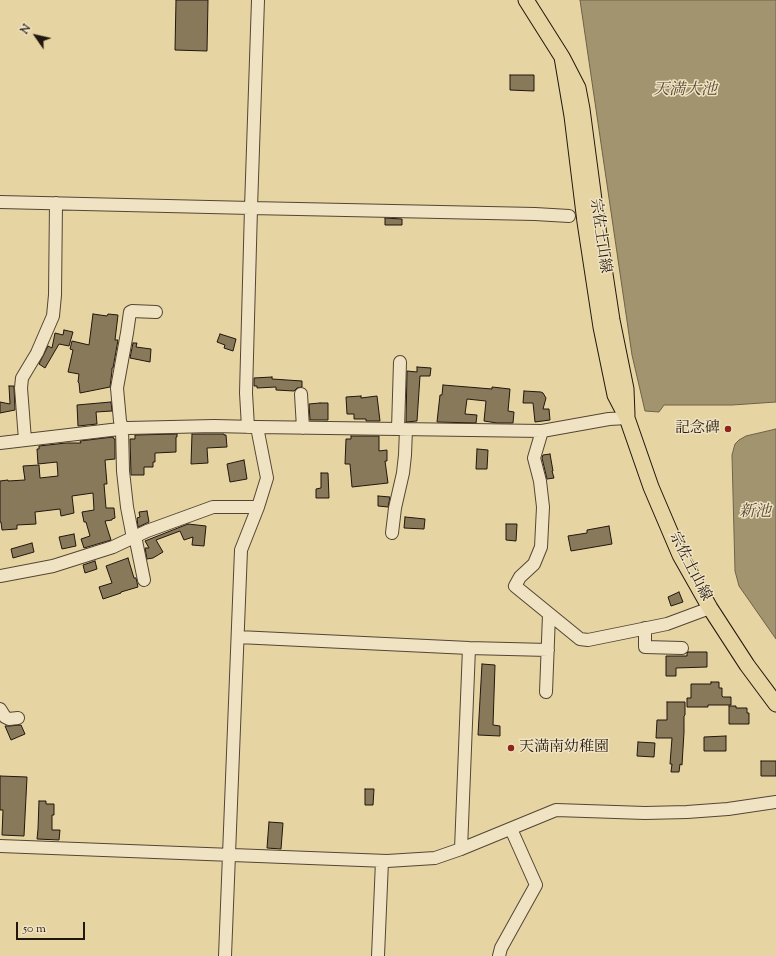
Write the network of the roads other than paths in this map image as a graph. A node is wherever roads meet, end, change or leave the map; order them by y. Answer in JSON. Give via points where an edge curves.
{"nodes":[{"id":1,"x":258,"y":0,"type":"edge"},
{"id":2,"x":526,"y":0,"type":"edge"},
{"id":3,"x":0,"y":202,"type":"edge"},
{"id":4,"x":56,"y":203,"type":"junction"},
{"id":5,"x":251,"y":208,"type":"junction"},
{"id":6,"x":569,"y":216,"type":"dead end"},
{"id":7,"x":156,"y":312,"type":"dead end"},
{"id":8,"x":400,"y":362,"type":"dead end"},
{"id":9,"x":301,"y":394,"type":"dead end"},
{"id":10,"x":627,"y":418,"type":"junction"},
{"id":11,"x":253,"y":427,"type":"junction"},
{"id":12,"x":122,"y":428,"type":"junction"},
{"id":13,"x":303,"y":428,"type":"junction"},
{"id":14,"x":402,"y":429,"type":"junction"},
{"id":15,"x":542,"y":431,"type":"junction"},
{"id":16,"x":24,"y":440,"type":"junction"},
{"id":17,"x":0,"y":443,"type":"edge"},
{"id":18,"x":258,"y":507,"type":"junction"},
{"id":19,"x":392,"y":533,"type":"dead end"},
{"id":20,"x":134,"y":537,"type":"junction"},
{"id":21,"x":0,"y":576,"type":"edge"},
{"id":22,"x":144,"y":580,"type":"dead end"},
{"id":23,"x":710,"y":608,"type":"junction"},
{"id":24,"x":549,"y":615,"type":"junction"},
{"id":25,"x":645,"y":628,"type":"junction"},
{"id":26,"x":238,"y":637,"type":"junction"},
{"id":27,"x":469,"y":648,"type":"junction"},
{"id":28,"x":682,"y":648,"type":"dead end"},
{"id":29,"x":548,"y":650,"type":"junction"},
{"id":30,"x":546,"y":692,"type":"dead end"},
{"id":31,"x":776,"y":704,"type":"edge"},
{"id":32,"x":0,"y":709,"type":"edge"},
{"id":33,"x":18,"y":718,"type":"dead end"},
{"id":34,"x":776,"y":802,"type":"edge"},
{"id":35,"x":511,"y":829,"type":"junction"},
{"id":36,"x":0,"y":846,"type":"edge"},
{"id":37,"x":461,"y":849,"type":"junction"},
{"id":38,"x":230,"y":855,"type":"junction"},
{"id":39,"x":382,"y":861,"type":"junction"},
{"id":40,"x":225,"y":956,"type":"edge"},
{"id":41,"x":378,"y":956,"type":"edge"},
{"id":42,"x":500,"y":956,"type":"edge"}],
"edges":[{"from":1,"to":5,"type":"street"},
{"from":2,"to":10,"type":"main road","name":"宗佐土山線","via":[[562,57],[601,327],[615,396]]},
{"from":3,"to":4,"type":"street"},
{"from":4,"to":5,"type":"street"},
{"from":4,"to":16,"type":"street","via":[[53,316],[37,353],[22,378]]},
{"from":5,"to":6,"type":"street"},
{"from":5,"to":11,"type":"street","via":[[246,393]]},
{"from":7,"to":12,"type":"street","via":[[130,312],[117,388]]},
{"from":8,"to":14,"type":"street"},
{"from":9,"to":13,"type":"street"},
{"from":10,"to":15,"type":"street"},
{"from":10,"to":23,"type":"main road","name":"宗佐土山線","via":[[651,487],[680,555]]},
{"from":11,"to":12,"type":"street"},
{"from":11,"to":13,"type":"street"},
{"from":11,"to":18,"type":"street","via":[[267,478]]},
{"from":12,"to":16,"type":"street"},
{"from":12,"to":20,"type":"street","via":[[123,471]]},
{"from":13,"to":14,"type":"street"},
{"from":14,"to":15,"type":"street"},
{"from":14,"to":19,"type":"street","via":[[405,455]]},
{"from":15,"to":24,"type":"street","via":[[534,458],[543,507],[541,547],[534,564],[520,577],[515,586]]},
{"from":16,"to":17,"type":"street"},
{"from":18,"to":20,"type":"street","via":[[213,507]]},
{"from":18,"to":26,"type":"street","via":[[241,550]]},
{"from":20,"to":21,"type":"street","via":[[113,547],[53,566]]},
{"from":20,"to":22,"type":"street"},
{"from":23,"to":25,"type":"street","via":[[667,624]]},
{"from":23,"to":31,"type":"main road","name":"宗佐土山線"},
{"from":24,"to":25,"type":"street","via":[[580,639],[588,640]]},
{"from":24,"to":29,"type":"street"},
{"from":25,"to":28,"type":"street","via":[[645,647]]},
{"from":26,"to":27,"type":"street"},
{"from":26,"to":38,"type":"street"},
{"from":27,"to":29,"type":"street"},
{"from":27,"to":37,"type":"street"},
{"from":29,"to":30,"type":"street"},
{"from":32,"to":33,"type":"street","via":[[5,717]]},
{"from":34,"to":35,"type":"street","via":[[687,812],[556,810]]},
{"from":35,"to":37,"type":"street"},
{"from":35,"to":42,"type":"street","via":[[536,885],[501,948]]},
{"from":36,"to":38,"type":"street"},
{"from":37,"to":39,"type":"street","via":[[435,858]]},
{"from":38,"to":39,"type":"street"},
{"from":38,"to":40,"type":"street"},
{"from":39,"to":41,"type":"street"}]}
